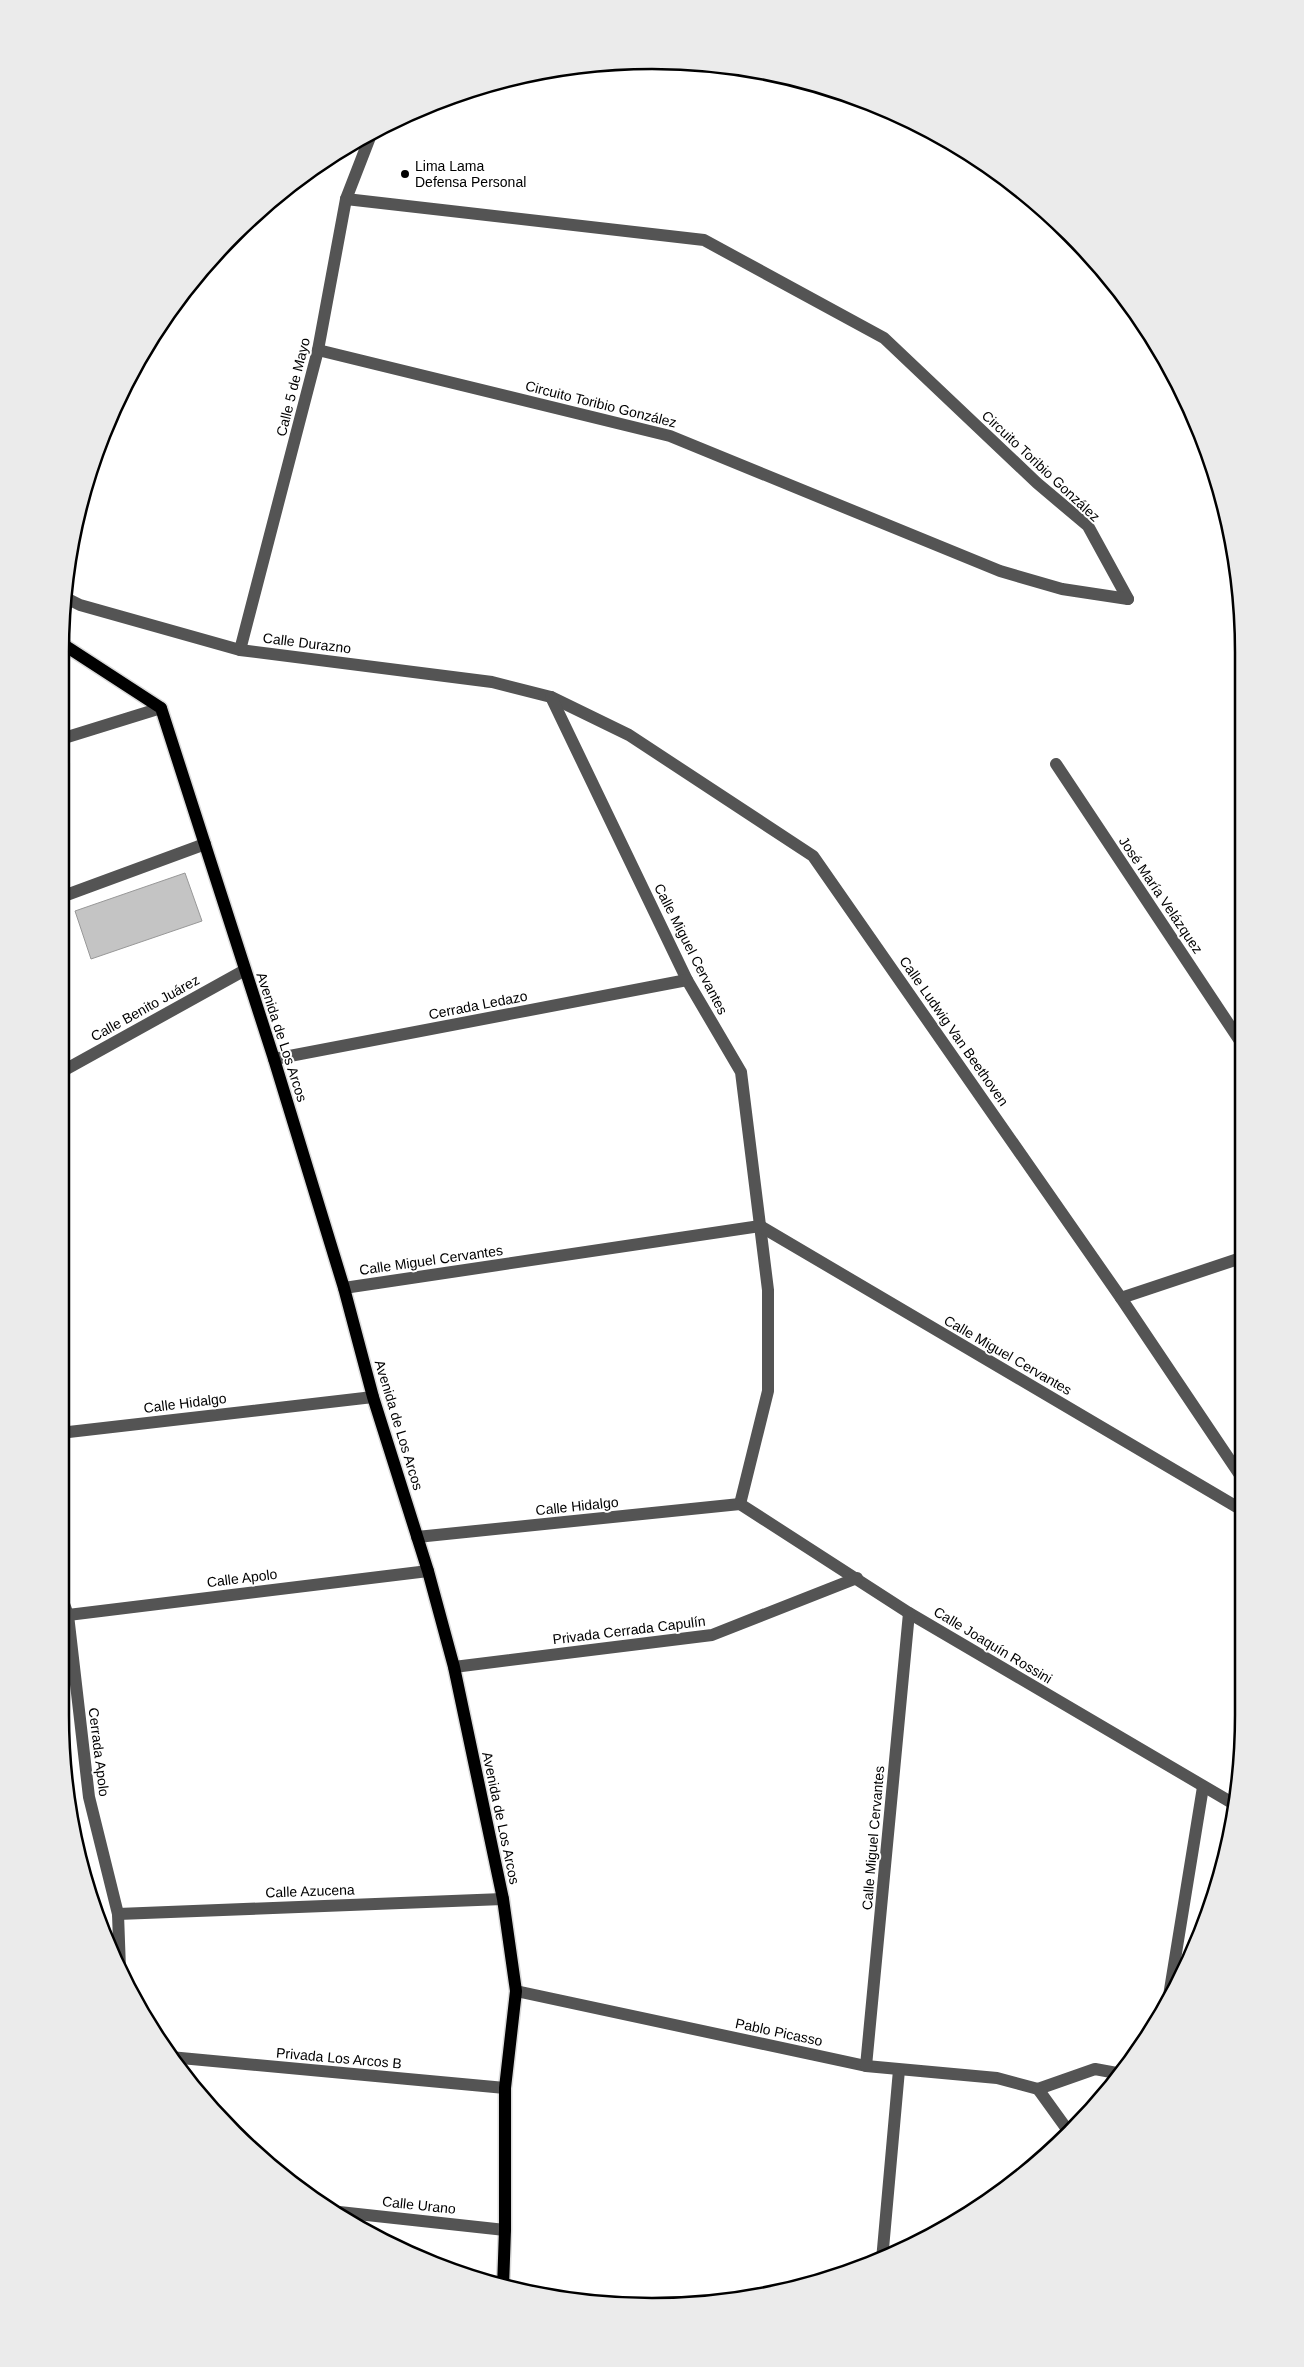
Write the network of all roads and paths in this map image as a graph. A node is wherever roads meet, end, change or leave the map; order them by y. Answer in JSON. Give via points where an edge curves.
{"nodes":[{"id":1,"x":368,"y":143,"type":"edge"},
{"id":2,"x":346,"y":199,"type":"junction"},
{"id":3,"x":318,"y":350,"type":"junction"},
{"id":4,"x":71,"y":601,"type":"edge"},
{"id":5,"x":69,"y":648,"type":"edge"},
{"id":6,"x":240,"y":650,"type":"junction"},
{"id":7,"x":551,"y":697,"type":"junction"},
{"id":8,"x":161,"y":708,"type":"junction"},
{"id":9,"x":69,"y":737,"type":"edge"},
{"id":10,"x":1056,"y":764,"type":"dead end"},
{"id":11,"x":205,"y":844,"type":"junction"},
{"id":12,"x":69,"y":894,"type":"edge"},
{"id":13,"x":245,"y":970,"type":"junction"},
{"id":14,"x":687,"y":980,"type":"junction"},
{"id":15,"x":1235,"y":1033,"type":"edge"},
{"id":16,"x":274,"y":1059,"type":"junction"},
{"id":17,"x":69,"y":1068,"type":"edge"},
{"id":18,"x":760,"y":1226,"type":"junction"},
{"id":19,"x":1235,"y":1260,"type":"edge"},
{"id":20,"x":344,"y":1288,"type":"junction"},
{"id":21,"x":1121,"y":1298,"type":"junction"},
{"id":22,"x":373,"y":1397,"type":"junction"},
{"id":23,"x":69,"y":1432,"type":"edge"},
{"id":24,"x":1235,"y":1468,"type":"edge"},
{"id":25,"x":740,"y":1504,"type":"junction"},
{"id":26,"x":1235,"y":1506,"type":"edge"},
{"id":27,"x":417,"y":1537,"type":"junction"},
{"id":28,"x":428,"y":1571,"type":"junction"},
{"id":29,"x":857,"y":1578,"type":"junction"},
{"id":30,"x":910,"y":1613,"type":"junction"},
{"id":31,"x":69,"y":1614,"type":"edge"},
{"id":32,"x":69,"y":1651,"type":"edge"},
{"id":33,"x":454,"y":1667,"type":"junction"},
{"id":34,"x":1203,"y":1787,"type":"junction"},
{"id":35,"x":1228,"y":1801,"type":"edge"},
{"id":36,"x":503,"y":1899,"type":"junction"},
{"id":37,"x":118,"y":1914,"type":"junction"},
{"id":38,"x":119,"y":1952,"type":"edge"},
{"id":39,"x":1172,"y":1979,"type":"edge"},
{"id":40,"x":516,"y":1991,"type":"junction"},
{"id":41,"x":181,"y":2059,"type":"edge"},
{"id":42,"x":866,"y":2066,"type":"junction"},
{"id":43,"x":899,"y":2070,"type":"junction"},
{"id":44,"x":1113,"y":2072,"type":"edge"},
{"id":45,"x":505,"y":2088,"type":"junction"},
{"id":46,"x":1038,"y":2089,"type":"junction"},
{"id":47,"x":1065,"y":2126,"type":"edge"},
{"id":48,"x":349,"y":2213,"type":"edge"},
{"id":49,"x":505,"y":2230,"type":"junction"},
{"id":50,"x":883,"y":2250,"type":"edge"},
{"id":51,"x":503,"y":2279,"type":"edge"}],
"edges":[{"from":1,"to":2,"type":"street","name":"Calle 5 de Mayo"},
{"from":2,"to":3,"type":"street","name":"Calle 5 de Mayo"},
{"from":2,"to":3,"type":"street","name":"Circuito Toribio González","via":[[704,240],[884,338],[1037,483],[1088,526],[1128,598],[1062,589],[1000,571],[670,436]]},
{"from":3,"to":6,"type":"street","name":"Calle 5 de Mayo"},
{"from":4,"to":6,"type":"street","name":"Calle Durazno"},
{"from":5,"to":8,"type":"main road"},
{"from":6,"to":7,"type":"street","name":"Calle Durazno","via":[[492,682]]},
{"from":7,"to":14,"type":"street","name":"Calle Miguel Cervantes"},
{"from":7,"to":21,"type":"street","name":"Calle Ludwig Van Beethoven","via":[[629,735],[813,856]]},
{"from":8,"to":9,"type":"street"},
{"from":8,"to":11,"type":"main road","name":"Avenida de Los Arcos"},
{"from":10,"to":15,"type":"street","name":"José María Velázquez"},
{"from":11,"to":12,"type":"street"},
{"from":11,"to":13,"type":"main road","name":"Avenida de Los Arcos"},
{"from":13,"to":16,"type":"main road","name":"Avenida de Los Arcos"},
{"from":13,"to":17,"type":"street","name":"Calle Benito Juárez"},
{"from":14,"to":16,"type":"street","name":"Cerrada Ledazo"},
{"from":14,"to":18,"type":"street","name":"Calle Miguel Cervantes","via":[[741,1072]]},
{"from":16,"to":20,"type":"main road","name":"Avenida de Los Arcos"},
{"from":18,"to":20,"type":"street","name":"Calle Miguel Cervantes"},
{"from":18,"to":25,"type":"street","name":"Calle Miguel Cervantes","via":[[768,1290],[768,1391]]},
{"from":18,"to":26,"type":"street","name":"Calle Miguel Cervantes"},
{"from":19,"to":21,"type":"street"},
{"from":20,"to":22,"type":"main road","name":"Avenida de Los Arcos"},
{"from":21,"to":24,"type":"street","name":"Calle Ludwig Van Beethoven"},
{"from":22,"to":23,"type":"street","name":"Calle Hidalgo"},
{"from":22,"to":27,"type":"main road","name":"Avenida de Los Arcos"},
{"from":25,"to":27,"type":"street","name":"Calle Hidalgo"},
{"from":25,"to":29,"type":"street","name":"Calle Joaquín Rossini"},
{"from":27,"to":28,"type":"main road","name":"Avenida de Los Arcos"},
{"from":28,"to":31,"type":"street","name":"Calle Apolo"},
{"from":28,"to":33,"type":"main road","name":"Avenida de Los Arcos"},
{"from":29,"to":30,"type":"street","name":"Calle Joaquín Rossini"},
{"from":29,"to":33,"type":"street","name":"Privada Cerrada Capulín","via":[[712,1635]]},
{"from":30,"to":34,"type":"street","name":"Calle Joaquín Rossini"},
{"from":30,"to":42,"type":"street","name":"Calle Miguel Cervantes"},
{"from":32,"to":37,"type":"street","name":"Cerrada Apolo","via":[[89,1797]]},
{"from":33,"to":36,"type":"main road","name":"Avenida de Los Arcos"},
{"from":34,"to":35,"type":"street","name":"Calle Joaquín Rossini"},
{"from":34,"to":39,"type":"street"},
{"from":36,"to":37,"type":"street","name":"Calle Azucena"},
{"from":36,"to":40,"type":"main road","name":"Avenida de Los Arcos"},
{"from":37,"to":38,"type":"street","name":"Cerrada Apolo"},
{"from":40,"to":42,"type":"street","name":"Pablo Picasso"},
{"from":40,"to":45,"type":"main road","name":"Avenida de Los Arcos"},
{"from":41,"to":45,"type":"street","name":"Privada Los Arcos B"},
{"from":42,"to":43,"type":"street","name":"Pablo Picasso"},
{"from":43,"to":46,"type":"street","name":"Pablo Picasso","via":[[997,2078]]},
{"from":43,"to":50,"type":"street"},
{"from":44,"to":46,"type":"street","via":[[1095,2069]]},
{"from":45,"to":49,"type":"main road","name":"Avenida de Los Arcos"},
{"from":46,"to":47,"type":"street"},
{"from":48,"to":49,"type":"street","name":"Calle Urano"},
{"from":49,"to":51,"type":"main road","name":"Avenida de Los Arcos"}]}
